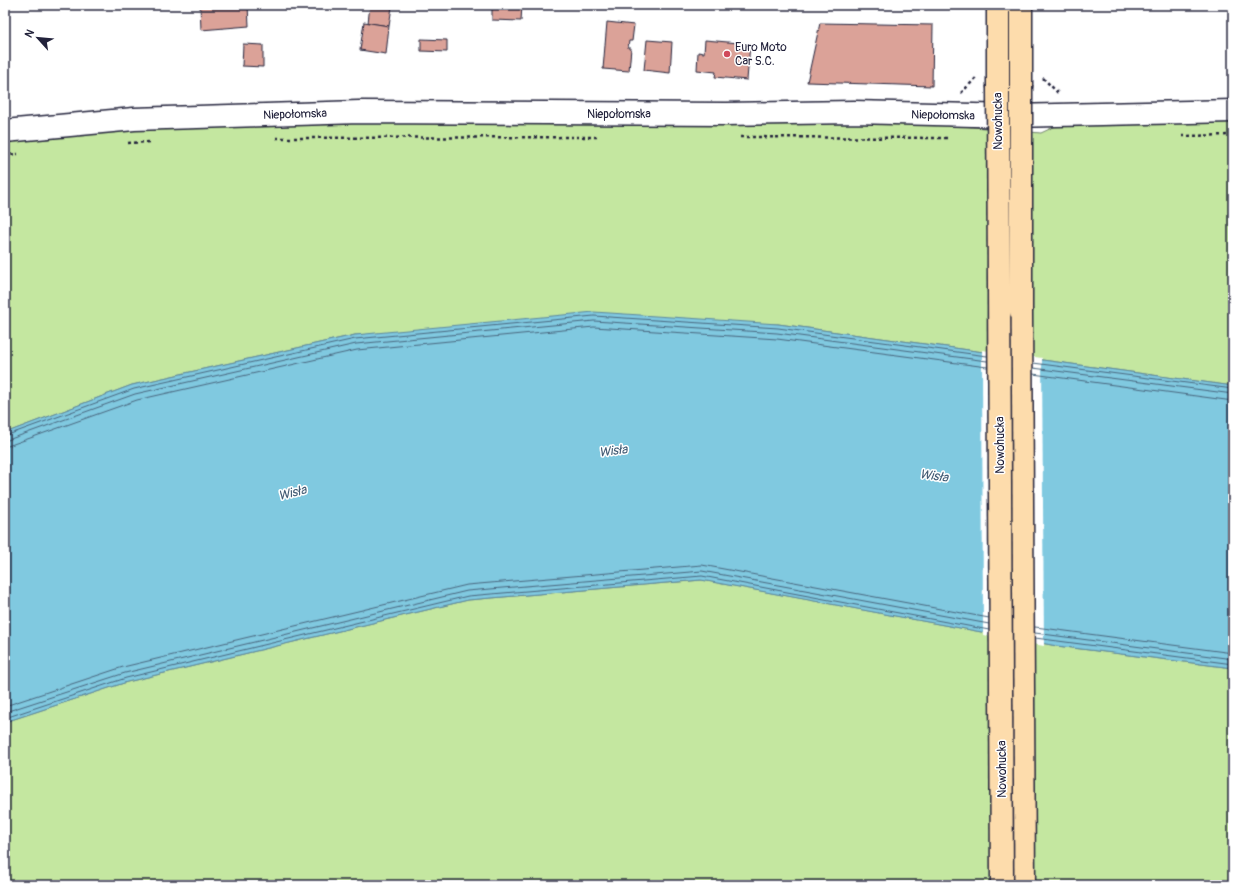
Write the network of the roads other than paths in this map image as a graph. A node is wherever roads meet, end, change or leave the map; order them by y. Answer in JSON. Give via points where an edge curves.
{"nodes":[{"id":1,"x":998,"y":5,"type":"edge"},
{"id":2,"x":1021,"y":5,"type":"edge"},
{"id":3,"x":1233,"y":111,"type":"edge"},
{"id":4,"x":5,"y":131,"type":"edge"},
{"id":5,"x":1002,"y":885,"type":"edge"},
{"id":6,"x":1024,"y":885,"type":"edge"}],
"edges":[{"from":1,"to":5,"type":"main road","name":"Nowohucka","bridge":true},
{"from":2,"to":6,"type":"main road","name":"Nowohucka","bridge":true},
{"from":3,"to":4,"type":"street","name":"Niepołomska","via":[[1012,116],[854,112],[359,112],[134,119]]}]}
